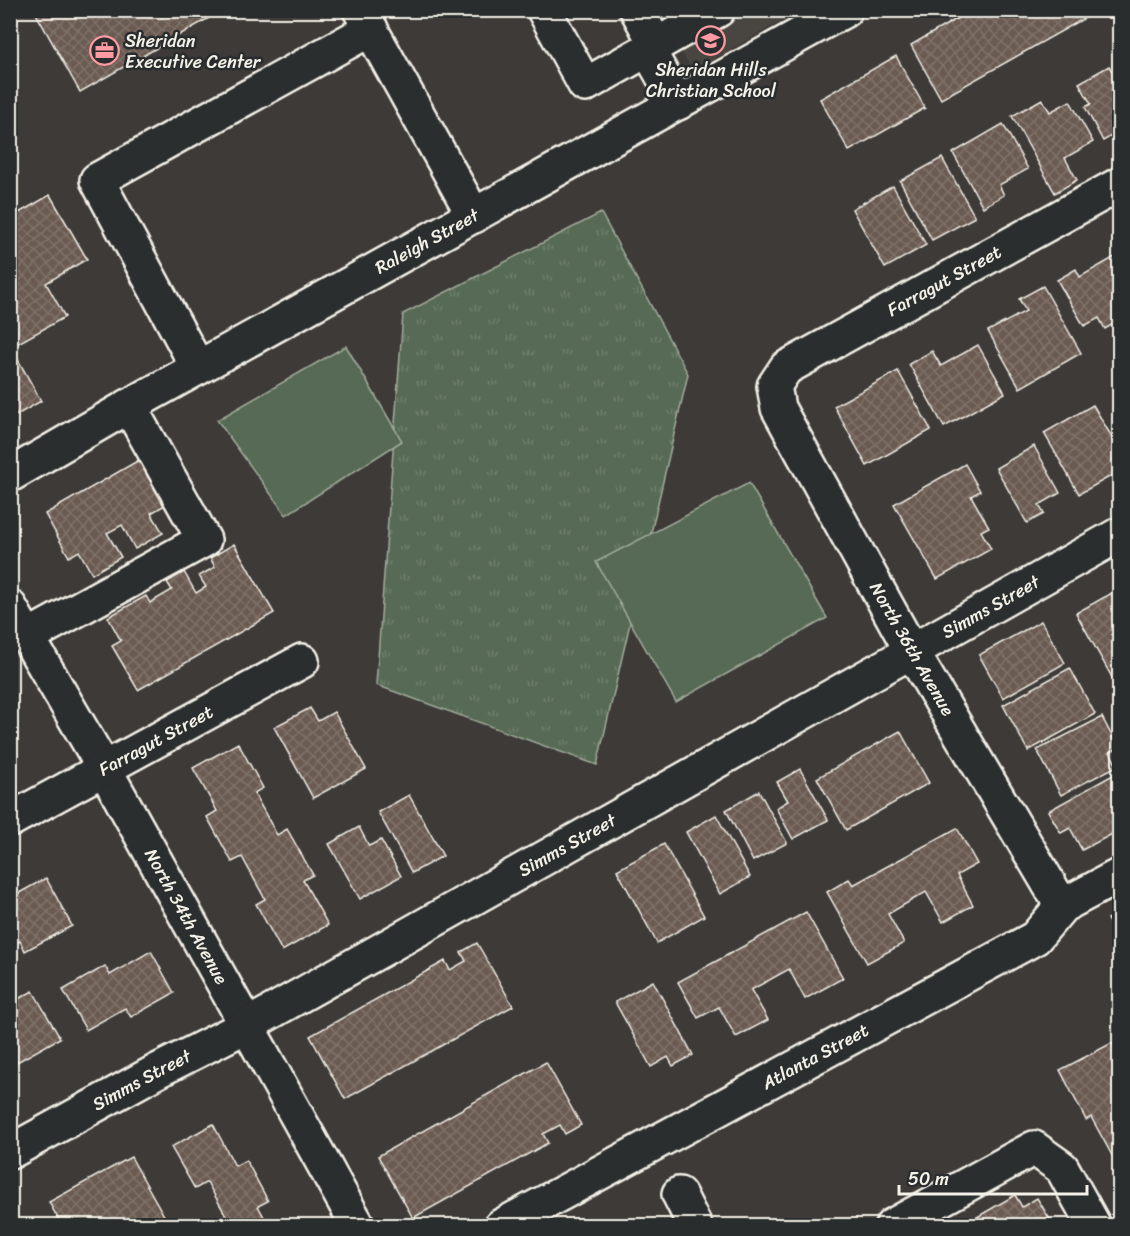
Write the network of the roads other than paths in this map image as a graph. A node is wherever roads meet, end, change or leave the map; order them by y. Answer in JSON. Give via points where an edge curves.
{"nodes":[{"id":1,"x":544,"y":10,"type":"edge"},
{"id":2,"x":637,"y":10,"type":"edge"},
{"id":3,"x":718,"y":10,"type":"edge"},
{"id":4,"x":824,"y":16,"type":"edge"},
{"id":5,"x":365,"y":20,"type":"edge"},
{"id":6,"x":652,"y":48,"type":"junction"},
{"id":7,"x":678,"y":103,"type":"junction"},
{"id":8,"x":1119,"y":184,"type":"edge"},
{"id":9,"x":474,"y":216,"type":"junction"},
{"id":10,"x":198,"y":368,"type":"junction"},
{"id":11,"x":774,"y":386,"type":"joint"},
{"id":12,"x":129,"y":406,"type":"junction"},
{"id":13,"x":10,"y":475,"type":"edge"},
{"id":14,"x":1119,"y":534,"type":"edge"},
{"id":15,"x":10,"y":607,"type":"edge"},
{"id":16,"x":27,"y":637,"type":"junction"},
{"id":17,"x":912,"y":652,"type":"junction"},
{"id":18,"x":302,"y":661,"type":"dead end"},
{"id":19,"x":105,"y":770,"type":"junction"},
{"id":20,"x":10,"y":820,"type":"edge"},
{"id":21,"x":1119,"y":875,"type":"edge"},
{"id":22,"x":1062,"y":906,"type":"junction"},
{"id":23,"x":246,"y":1026,"type":"junction"},
{"id":24,"x":10,"y":1152,"type":"edge"},
{"id":25,"x":678,"y":1194,"type":"dead end"},
{"id":26,"x":358,"y":1226,"type":"edge"},
{"id":27,"x":501,"y":1226,"type":"edge"},
{"id":28,"x":695,"y":1226,"type":"edge"},
{"id":29,"x":892,"y":1226,"type":"edge"},
{"id":30,"x":1095,"y":1226,"type":"edge"}],
"edges":[{"from":1,"to":6,"type":"street","via":[[585,85]]},
{"from":2,"to":6,"type":"street"},
{"from":3,"to":6,"type":"street"},
{"from":4,"to":7,"type":"street","name":"Raleigh Street"},
{"from":5,"to":9,"type":"street"},
{"from":5,"to":10,"type":"street","via":[[98,180]]},
{"from":6,"to":7,"type":"street"},
{"from":7,"to":9,"type":"street","name":"Raleigh Street"},
{"from":8,"to":11,"type":"street","name":"Farragut Street","via":[[786,368]]},
{"from":9,"to":10,"type":"street","name":"Raleigh Street"},
{"from":10,"to":12,"type":"street","name":"Raleigh Street"},
{"from":11,"to":17,"type":"street","name":"North 36th Avenue","via":[[778,408]]},
{"from":12,"to":13,"type":"street","name":"Raleigh Street"},
{"from":12,"to":16,"type":"street","via":[[204,540]]},
{"from":14,"to":17,"type":"street","name":"Simms Street"},
{"from":15,"to":16,"type":"street","name":"North 34th Avenue"},
{"from":16,"to":19,"type":"street","name":"North 34th Avenue"},
{"from":17,"to":22,"type":"street","name":"North 36th Avenue"},
{"from":17,"to":23,"type":"street","name":"Simms Street"},
{"from":18,"to":19,"type":"street","name":"Farragut Street"},
{"from":19,"to":20,"type":"street","name":"Farragut Street"},
{"from":19,"to":23,"type":"street","name":"North 34th Avenue"},
{"from":21,"to":22,"type":"street","name":"Atlanta Street"},
{"from":22,"to":27,"type":"street","name":"Atlanta Street","via":[[1035,938]]},
{"from":23,"to":24,"type":"street","name":"Simms Street"},
{"from":23,"to":26,"type":"street","name":"North 34th Avenue"},
{"from":25,"to":28,"type":"street"},
{"from":29,"to":30,"type":"street","via":[[1034,1148],[1062,1168]]}]}
